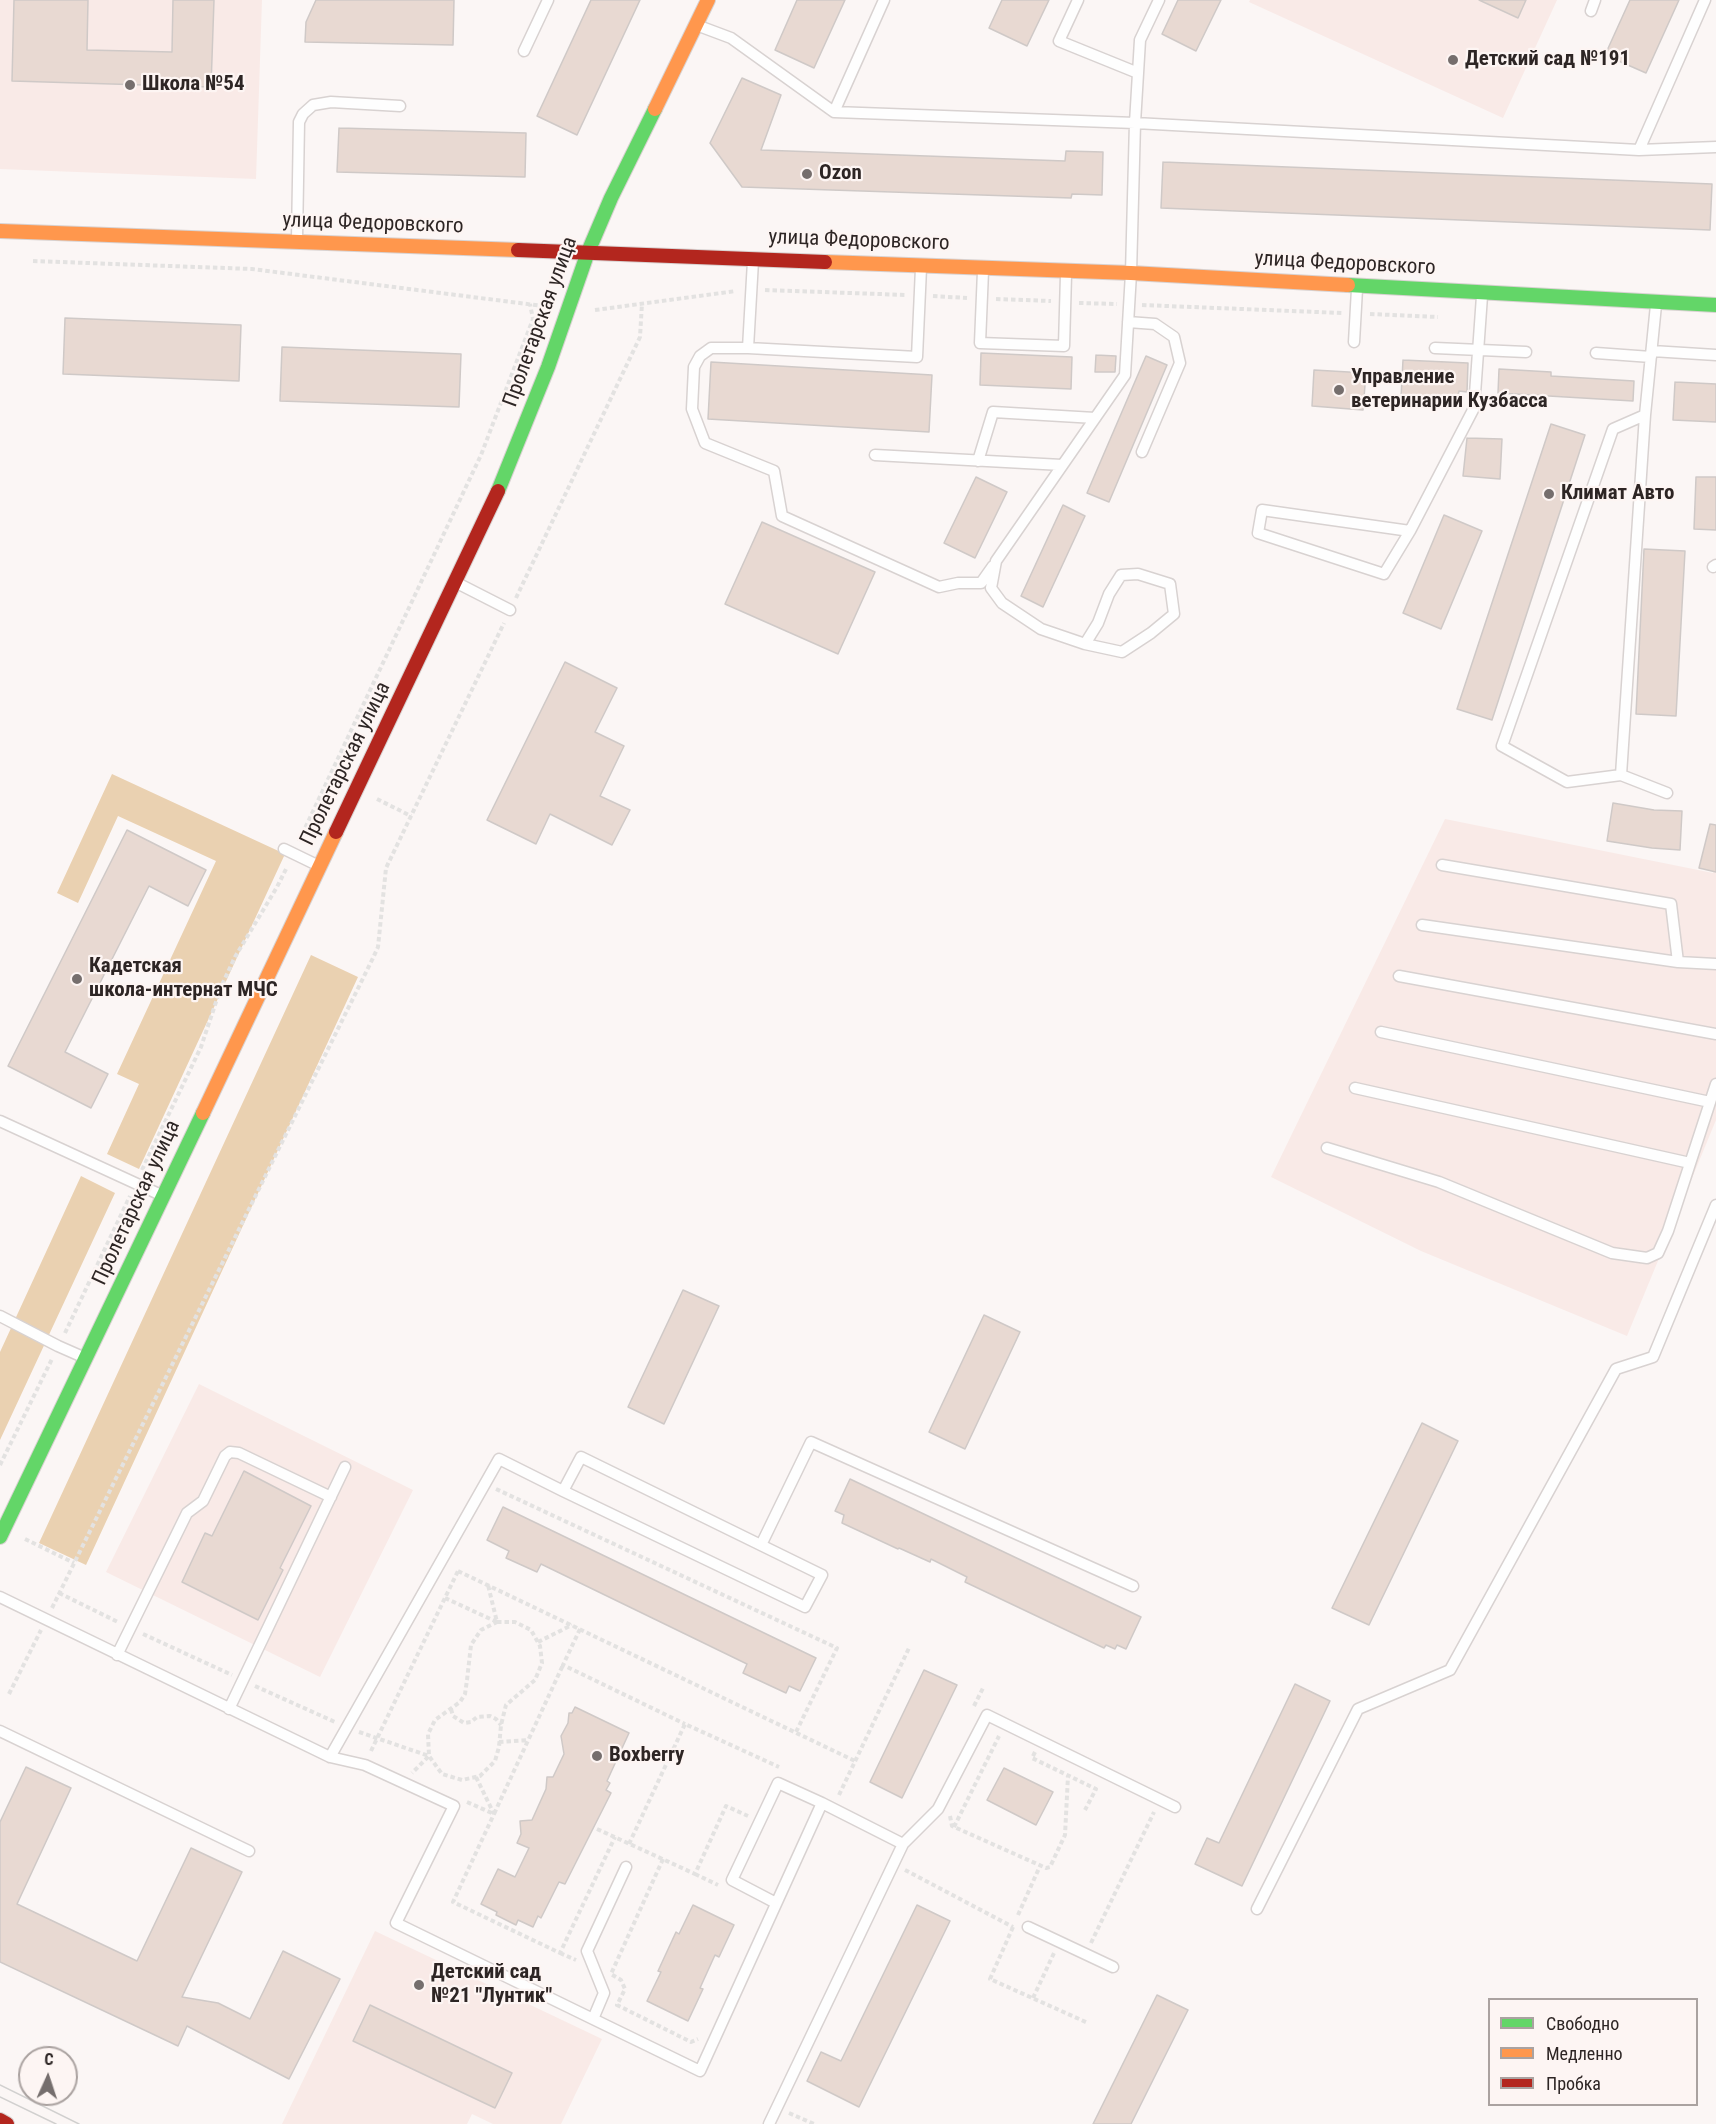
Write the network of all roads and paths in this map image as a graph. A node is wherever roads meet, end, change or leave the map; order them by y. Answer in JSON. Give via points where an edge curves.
{"nodes":[{"id":1,"x":548,"y":0,"type":"edge"},
{"id":2,"x":708,"y":0,"type":"edge"},
{"id":3,"x":884,"y":0,"type":"edge"},
{"id":4,"x":1078,"y":0,"type":"edge"},
{"id":5,"x":1159,"y":0,"type":"edge"},
{"id":6,"x":1705,"y":0,"type":"edge"},
{"id":7,"x":696,"y":25,"type":"junction"},
{"id":8,"x":524,"y":51,"type":"dead end"},
{"id":9,"x":1138,"y":73,"type":"junction"},
{"id":10,"x":400,"y":106,"type":"dead end"},
{"id":11,"x":834,"y":112,"type":"junction"},
{"id":12,"x":1135,"y":123,"type":"junction"},
{"id":13,"x":1716,"y":147,"type":"edge"},
{"id":14,"x":1639,"y":150,"type":"junction"},
{"id":15,"x":0,"y":231,"type":"edge"},
{"id":16,"x":296,"y":242,"type":"junction"},
{"id":17,"x":588,"y":252,"type":"junction"},
{"id":18,"x":753,"y":258,"type":"junction"},
{"id":19,"x":33,"y":261,"type":"dead end"},
{"id":20,"x":922,"y":265,"type":"junction"},
{"id":21,"x":983,"y":267,"type":"junction"},
{"id":22,"x":1066,"y":271,"type":"junction"},
{"id":23,"x":1131,"y":273,"type":"junction"},
{"id":24,"x":1357,"y":286,"type":"junction"},
{"id":25,"x":751,"y":289,"type":"junction"},
{"id":26,"x":1482,"y":293,"type":"junction"},
{"id":27,"x":920,"y":296,"type":"junction"},
{"id":28,"x":982,"y":298,"type":"junction"},
{"id":29,"x":1065,"y":302,"type":"junction"},
{"id":30,"x":1656,"y":302,"type":"junction"},
{"id":31,"x":642,"y":303,"type":"junction"},
{"id":32,"x":530,"y":304,"type":"junction"},
{"id":33,"x":1129,"y":305,"type":"junction"},
{"id":34,"x":1716,"y":305,"type":"edge"},
{"id":35,"x":569,"y":307,"type":"junction"},
{"id":36,"x":1356,"y":314,"type":"junction"},
{"id":37,"x":1443,"y":318,"type":"dead end"},
{"id":38,"x":1128,"y":322,"type":"junction"},
{"id":39,"x":1354,"y":342,"type":"dead end"},
{"id":40,"x":748,"y":348,"type":"junction"},
{"id":41,"x":1435,"y":348,"type":"dead end"},
{"id":42,"x":1479,"y":349,"type":"junction"},
{"id":43,"x":1526,"y":352,"type":"dead end"},
{"id":44,"x":1596,"y":353,"type":"dead end"},
{"id":45,"x":1651,"y":354,"type":"junction"},
{"id":46,"x":1716,"y":356,"type":"edge"},
{"id":47,"x":1645,"y":415,"type":"junction"},
{"id":48,"x":1095,"y":418,"type":"junction"},
{"id":49,"x":1142,"y":452,"type":"dead end"},
{"id":50,"x":875,"y":455,"type":"dead end"},
{"id":51,"x":978,"y":461,"type":"junction"},
{"id":52,"x":1062,"y":465,"type":"junction"},
{"id":53,"x":1410,"y":531,"type":"junction"},
{"id":54,"x":996,"y":561,"type":"junction"},
{"id":55,"x":456,"y":582,"type":"junction"},
{"id":56,"x":510,"y":610,"type":"junction"},
{"id":57,"x":1085,"y":644,"type":"junction"},
{"id":58,"x":1621,"y":775,"type":"junction"},
{"id":59,"x":1666,"y":793,"type":"dead end"},
{"id":60,"x":289,"y":851,"type":"junction"},
{"id":61,"x":1442,"y":866,"type":"dead end"},
{"id":62,"x":320,"y":867,"type":"junction"},
{"id":63,"x":1422,"y":925,"type":"dead end"},
{"id":64,"x":1678,"y":962,"type":"junction"},
{"id":65,"x":1716,"y":964,"type":"edge"},
{"id":66,"x":1399,"y":976,"type":"dead end"},
{"id":67,"x":1381,"y":1032,"type":"dead end"},
{"id":68,"x":1716,"y":1034,"type":"edge"},
{"id":69,"x":1716,"y":1084,"type":"edge"},
{"id":70,"x":1355,"y":1088,"type":"dead end"},
{"id":71,"x":1710,"y":1102,"type":"junction"},
{"id":72,"x":0,"y":1121,"type":"edge"},
{"id":73,"x":1327,"y":1148,"type":"dead end"},
{"id":74,"x":1690,"y":1163,"type":"junction"},
{"id":75,"x":136,"y":1184,"type":"junction"},
{"id":76,"x":164,"y":1196,"type":"junction"},
{"id":77,"x":1716,"y":1205,"type":"edge"},
{"id":78,"x":0,"y":1316,"type":"edge"},
{"id":79,"x":58,"y":1346,"type":"junction"},
{"id":80,"x":86,"y":1359,"type":"junction"},
{"id":81,"x":0,"y":1466,"type":"edge"},
{"id":82,"x":345,"y":1467,"type":"dead end"},
{"id":83,"x":493,"y":1487,"type":"dead end"},
{"id":84,"x":563,"y":1491,"type":"junction"},
{"id":85,"x":331,"y":1497,"type":"junction"},
{"id":86,"x":2,"y":1533,"type":"edge"},
{"id":87,"x":761,"y":1545,"type":"junction"},
{"id":88,"x":74,"y":1563,"type":"junction"},
{"id":89,"x":488,"y":1585,"type":"junction"},
{"id":90,"x":1133,"y":1586,"type":"dead end"},
{"id":91,"x":59,"y":1593,"type":"junction"},
{"id":92,"x":0,"y":1597,"type":"edge"},
{"id":93,"x":445,"y":1598,"type":"junction"},
{"id":94,"x":45,"y":1620,"type":"junction"},
{"id":95,"x":497,"y":1622,"type":"junction"},
{"id":96,"x":572,"y":1625,"type":"junction"},
{"id":97,"x":131,"y":1628,"type":"junction"},
{"id":98,"x":580,"y":1629,"type":"junction"},
{"id":99,"x":538,"y":1642,"type":"junction"},
{"id":100,"x":909,"y":1648,"type":"dead end"},
{"id":101,"x":117,"y":1655,"type":"junction"},
{"id":102,"x":563,"y":1665,"type":"junction"},
{"id":103,"x":243,"y":1680,"type":"junction"},
{"id":104,"x":983,"y":1688,"type":"dead end"},
{"id":105,"x":9,"y":1694,"type":"dead end"},
{"id":106,"x":973,"y":1708,"type":"dead end"},
{"id":107,"x":230,"y":1709,"type":"junction"},
{"id":108,"x":451,"y":1709,"type":"junction"},
{"id":109,"x":685,"y":1724,"type":"junction"},
{"id":110,"x":501,"y":1725,"type":"junction"},
{"id":111,"x":347,"y":1727,"type":"junction"},
{"id":112,"x":0,"y":1731,"type":"edge"},
{"id":113,"x":796,"y":1732,"type":"junction"},
{"id":114,"x":377,"y":1738,"type":"junction"},
{"id":115,"x":1009,"y":1739,"type":"dead end"},
{"id":116,"x":528,"y":1740,"type":"junction"},
{"id":117,"x":499,"y":1742,"type":"junction"},
{"id":118,"x":1026,"y":1748,"type":"dead end"},
{"id":119,"x":429,"y":1756,"type":"junction"},
{"id":120,"x":330,"y":1757,"type":"junction"},
{"id":121,"x":368,"y":1758,"type":"dead end"},
{"id":122,"x":855,"y":1761,"type":"junction"},
{"id":123,"x":788,"y":1771,"type":"dead end"},
{"id":124,"x":1068,"y":1776,"type":"junction"},
{"id":125,"x":476,"y":1777,"type":"junction"},
{"id":126,"x":420,"y":1781,"type":"dead end"},
{"id":127,"x":829,"y":1790,"type":"dead end"},
{"id":128,"x":944,"y":1797,"type":"junction"},
{"id":129,"x":462,"y":1800,"type":"dead end"},
{"id":130,"x":1159,"y":1800,"type":"junction"},
{"id":131,"x":822,"y":1803,"type":"junction"},
{"id":132,"x":1174,"y":1808,"type":"dead end"},
{"id":133,"x":1085,"y":1810,"type":"dead end"},
{"id":134,"x":494,"y":1814,"type":"junction"},
{"id":135,"x":760,"y":1822,"type":"junction"},
{"id":136,"x":954,"y":1827,"type":"junction"},
{"id":137,"x":597,"y":1829,"type":"dead end"},
{"id":138,"x":615,"y":1837,"type":"junction"},
{"id":139,"x":629,"y":1844,"type":"junction"},
{"id":140,"x":903,"y":1844,"type":"junction"},
{"id":141,"x":249,"y":1851,"type":"dead end"},
{"id":142,"x":663,"y":1859,"type":"junction"},
{"id":143,"x":894,"y":1864,"type":"junction"},
{"id":144,"x":1040,"y":1866,"type":"junction"},
{"id":145,"x":626,"y":1867,"type":"dead end"},
{"id":146,"x":695,"y":1874,"type":"junction"},
{"id":147,"x":726,"y":1889,"type":"dead end"},
{"id":148,"x":776,"y":1903,"type":"junction"},
{"id":149,"x":1257,"y":1909,"type":"dead end"},
{"id":150,"x":1013,"y":1927,"type":"junction"},
{"id":151,"x":1028,"y":1927,"type":"dead end"},
{"id":152,"x":1059,"y":1941,"type":"junction"},
{"id":153,"x":1086,"y":1954,"type":"junction"},
{"id":154,"x":1113,"y":1966,"type":"dead end"},
{"id":155,"x":1033,"y":1998,"type":"junction"},
{"id":156,"x":593,"y":2019,"type":"junction"},
{"id":157,"x":1088,"y":2023,"type":"dead end"},
{"id":158,"x":702,"y":2030,"type":"dead end"},
{"id":159,"x":777,"y":2107,"type":"junction"},
{"id":160,"x":0,"y":2120,"type":"edge"},
{"id":161,"x":8,"y":2124,"type":"edge"},
{"id":162,"x":769,"y":2124,"type":"edge"},
{"id":163,"x":814,"y":2124,"type":"edge"}],
"edges":[{"from":1,"to":8,"type":"lane"},
{"from":2,"to":7,"type":"street","name":"Пролетарская улица"},
{"from":3,"to":11,"type":"lane"},
{"from":4,"to":9,"type":"lane","via":[[1059,41]]},
{"from":5,"to":9,"type":"lane","via":[[1140,40]]},
{"from":6,"to":14,"type":"lane"},
{"from":7,"to":11,"type":"lane","via":[[731,38]]},
{"from":7,"to":17,"type":"street","name":"Пролетарская улица"},
{"from":9,"to":12,"type":"lane"},
{"from":10,"to":16,"type":"lane","via":[[331,102],[313,105],[303,114],[298,122]]},
{"from":11,"to":12,"type":"lane"},
{"from":12,"to":14,"type":"lane"},
{"from":12,"to":23,"type":"lane"},
{"from":13,"to":14,"type":"lane"},
{"from":15,"to":16,"type":"street","name":"улица Федоровского"},
{"from":16,"to":17,"type":"street","name":"улица Федоровского"},
{"from":17,"to":18,"type":"street","name":"улица Федоровского"},
{"from":17,"to":35,"type":"street","name":"Пролетарская улица"},
{"from":18,"to":20,"type":"street","name":"улица Федоровского"},
{"from":18,"to":25,"type":"lane"},
{"from":19,"to":32,"type":"path","via":[[252,269]]},
{"from":20,"to":21,"type":"street","name":"улица Федоровского"},
{"from":20,"to":27,"type":"lane"},
{"from":21,"to":22,"type":"street","name":"улица Федоровского"},
{"from":21,"to":28,"type":"lane"},
{"from":22,"to":23,"type":"street","name":"улица Федоровского"},
{"from":22,"to":29,"type":"lane"},
{"from":23,"to":24,"type":"street","name":"улица Федоровского"},
{"from":23,"to":33,"type":"lane"},
{"from":24,"to":26,"type":"street","name":"улица Федоровского"},
{"from":24,"to":36,"type":"lane"},
{"from":25,"to":27,"type":"path"},
{"from":25,"to":31,"type":"path"},
{"from":25,"to":40,"type":"lane"},
{"from":26,"to":30,"type":"street","name":"улица Федоровского"},
{"from":26,"to":42,"type":"lane"},
{"from":27,"to":28,"type":"path"},
{"from":27,"to":40,"type":"lane","via":[[917,357]]},
{"from":28,"to":29,"type":"path"},
{"from":28,"to":29,"type":"lane","via":[[980,343],[1064,346]]},
{"from":29,"to":33,"type":"path"},
{"from":30,"to":34,"type":"street","name":"улица Федоровского"},
{"from":30,"to":45,"type":"lane"},
{"from":31,"to":35,"type":"path","via":[[595,310]]},
{"from":31,"to":56,"type":"path","via":[[640,337]]},
{"from":32,"to":35,"type":"path"},
{"from":32,"to":60,"type":"path","via":[[533,319],[481,455]]},
{"from":33,"to":36,"type":"path"},
{"from":33,"to":38,"type":"lane"},
{"from":35,"to":55,"type":"street","name":"Пролетарская улица","via":[[511,462]]},
{"from":36,"to":37,"type":"path"},
{"from":36,"to":39,"type":"lane"},
{"from":38,"to":48,"type":"lane","via":[[1125,375]]},
{"from":38,"to":49,"type":"lane","via":[[1155,324],[1174,337],[1180,363]]},
{"from":40,"to":54,"type":"lane","via":[[711,348],[700,356],[694,367],[692,409],[705,443],[774,471],[783,516],[939,587],[981,583]]},
{"from":41,"to":42,"type":"lane"},
{"from":42,"to":43,"type":"lane"},
{"from":42,"to":53,"type":"lane","via":[[1474,408]]},
{"from":44,"to":45,"type":"lane"},
{"from":45,"to":46,"type":"lane"},
{"from":45,"to":47,"type":"lane"},
{"from":47,"to":58,"type":"lane"},
{"from":47,"to":58,"type":"lane","via":[[1613,429],[1502,746],[1567,782]]},
{"from":48,"to":51,"type":"lane","via":[[993,412]]},
{"from":48,"to":52,"type":"lane"},
{"from":50,"to":51,"type":"lane"},
{"from":51,"to":52,"type":"lane"},
{"from":52,"to":54,"type":"lane"},
{"from":53,"to":53,"type":"lane","via":[[1384,574],[1258,533],[1262,510]]},
{"from":54,"to":57,"type":"lane","via":[[992,588],[1002,603],[1041,628]]},
{"from":55,"to":56,"type":"lane"},
{"from":55,"to":62,"type":"street","name":"Пролетарская улица"},
{"from":56,"to":88,"type":"path","via":[[386,868],[378,947],[373,958]]},
{"from":57,"to":57,"type":"lane","via":[[1122,652],[1151,633],[1174,614],[1170,584],[1138,574],[1122,575]]},
{"from":58,"to":59,"type":"lane"},
{"from":60,"to":62,"type":"lane"},
{"from":60,"to":75,"type":"path","via":[[277,887],[221,987],[201,1047]]},
{"from":61,"to":64,"type":"lane","via":[[1671,904]]},
{"from":62,"to":76,"type":"street","name":"Пролетарская улица"},
{"from":63,"to":64,"type":"lane"},
{"from":64,"to":65,"type":"lane"},
{"from":66,"to":68,"type":"lane"},
{"from":67,"to":71,"type":"lane"},
{"from":69,"to":71,"type":"lane"},
{"from":70,"to":74,"type":"lane"},
{"from":71,"to":74,"type":"lane"},
{"from":72,"to":75,"type":"lane"},
{"from":73,"to":74,"type":"lane","via":[[1439,1182],[1612,1253],[1647,1258],[1658,1253],[1668,1231]]},
{"from":75,"to":76,"type":"lane"},
{"from":75,"to":79,"type":"path"},
{"from":76,"to":80,"type":"street","name":"Пролетарская улица"},
{"from":77,"to":149,"type":"lane","via":[[1653,1357],[1616,1369],[1450,1670],[1358,1709]]},
{"from":78,"to":79,"type":"lane"},
{"from":79,"to":80,"type":"lane"},
{"from":79,"to":81,"type":"path"},
{"from":80,"to":86,"type":"street","name":"Пролетарская улица"},
{"from":82,"to":85,"type":"lane"},
{"from":83,"to":113,"type":"path","via":[[837,1648]]},
{"from":84,"to":87,"type":"lane","via":[[581,1458]]},
{"from":84,"to":87,"type":"lane","via":[[805,1607],[822,1575]]},
{"from":84,"to":111,"type":"lane","via":[[499,1459]]},
{"from":85,"to":97,"type":"lane","via":[[240,1453],[230,1452],[203,1501],[187,1513]]},
{"from":85,"to":103,"type":"lane"},
{"from":86,"to":88,"type":"path"},
{"from":87,"to":90,"type":"lane","via":[[811,1442]]},
{"from":88,"to":91,"type":"path"},
{"from":89,"to":93,"type":"path","via":[[458,1571]]},
{"from":89,"to":95,"type":"path"},
{"from":89,"to":96,"type":"path"},
{"from":91,"to":94,"type":"path"},
{"from":91,"to":97,"type":"path"},
{"from":92,"to":94,"type":"lane"},
{"from":93,"to":95,"type":"path"},
{"from":93,"to":114,"type":"path"},
{"from":94,"to":101,"type":"lane"},
{"from":94,"to":105,"type":"path"},
{"from":95,"to":99,"type":"path","via":[[515,1622],[531,1630]]},
{"from":95,"to":108,"type":"path","via":[[481,1630],[471,1645],[465,1694]]},
{"from":96,"to":98,"type":"path"},
{"from":96,"to":99,"type":"path"},
{"from":97,"to":101,"type":"lane"},
{"from":97,"to":103,"type":"path"},
{"from":98,"to":102,"type":"path"},
{"from":98,"to":113,"type":"path"},
{"from":99,"to":110,"type":"path","via":[[542,1663],[535,1680],[506,1705]]},
{"from":100,"to":122,"type":"path"},
{"from":101,"to":107,"type":"lane"},
{"from":102,"to":109,"type":"path"},
{"from":102,"to":116,"type":"path"},
{"from":103,"to":107,"type":"lane"},
{"from":103,"to":111,"type":"path"},
{"from":104,"to":106,"type":"path"},
{"from":107,"to":120,"type":"lane"},
{"from":108,"to":110,"type":"path","via":[[453,1716],[464,1723],[490,1716]]},
{"from":108,"to":119,"type":"path","via":[[435,1720],[428,1734]]},
{"from":109,"to":123,"type":"path"},
{"from":109,"to":139,"type":"path"},
{"from":110,"to":117,"type":"path"},
{"from":111,"to":114,"type":"path"},
{"from":111,"to":120,"type":"lane"},
{"from":112,"to":141,"type":"lane"},
{"from":113,"to":122,"type":"path"},
{"from":114,"to":119,"type":"path"},
{"from":114,"to":121,"type":"path"},
{"from":115,"to":136,"type":"path","via":[[1000,1735]]},
{"from":116,"to":117,"type":"path"},
{"from":116,"to":134,"type":"path"},
{"from":117,"to":125,"type":"path","via":[[495,1761]]},
{"from":118,"to":124,"type":"path","via":[[1035,1752],[1032,1758]]},
{"from":119,"to":125,"type":"path","via":[[442,1774],[462,1780]]},
{"from":119,"to":126,"type":"path","via":[[409,1776]]},
{"from":120,"to":156,"type":"lane","via":[[365,1765],[453,1806],[396,1923]]},
{"from":122,"to":127,"type":"path","via":[[839,1795]]},
{"from":124,"to":133,"type":"path","via":[[1096,1789]]},
{"from":124,"to":144,"type":"path","via":[[1065,1835],[1050,1867]]},
{"from":125,"to":134,"type":"path"},
{"from":128,"to":130,"type":"lane","via":[[987,1715]]},
{"from":128,"to":136,"type":"path"},
{"from":128,"to":140,"type":"lane","via":[[938,1809]]},
{"from":129,"to":134,"type":"path"},
{"from":130,"to":132,"type":"lane"},
{"from":130,"to":153,"type":"path"},
{"from":131,"to":135,"type":"lane","via":[[778,1783]]},
{"from":131,"to":140,"type":"lane"},
{"from":131,"to":148,"type":"lane"},
{"from":134,"to":138,"type":"path","via":[[453,1902],[560,1953]]},
{"from":135,"to":146,"type":"path","via":[[726,1806]]},
{"from":135,"to":148,"type":"lane","via":[[732,1880]]},
{"from":136,"to":144,"type":"path"},
{"from":137,"to":138,"type":"path"},
{"from":138,"to":139,"type":"path"},
{"from":139,"to":142,"type":"path"},
{"from":140,"to":143,"type":"lane"},
{"from":142,"to":146,"type":"path"},
{"from":142,"to":158,"type":"path","via":[[611,1974],[621,1980],[625,1989],[617,2005],[691,2042],[698,2040]]},
{"from":143,"to":150,"type":"path"},
{"from":143,"to":159,"type":"lane"},
{"from":144,"to":150,"type":"path"},
{"from":145,"to":156,"type":"lane","via":[[587,1951],[604,1993]]},
{"from":146,"to":147,"type":"path"},
{"from":148,"to":156,"type":"lane","via":[[700,2071]]},
{"from":150,"to":155,"type":"path","via":[[990,1979]]},
{"from":151,"to":152,"type":"lane"},
{"from":152,"to":153,"type":"lane"},
{"from":152,"to":155,"type":"path"},
{"from":153,"to":154,"type":"lane"},
{"from":155,"to":157,"type":"path"},
{"from":159,"to":162,"type":"lane"},
{"from":159,"to":163,"type":"path"},
{"from":160,"to":161,"type":"street"}]}
